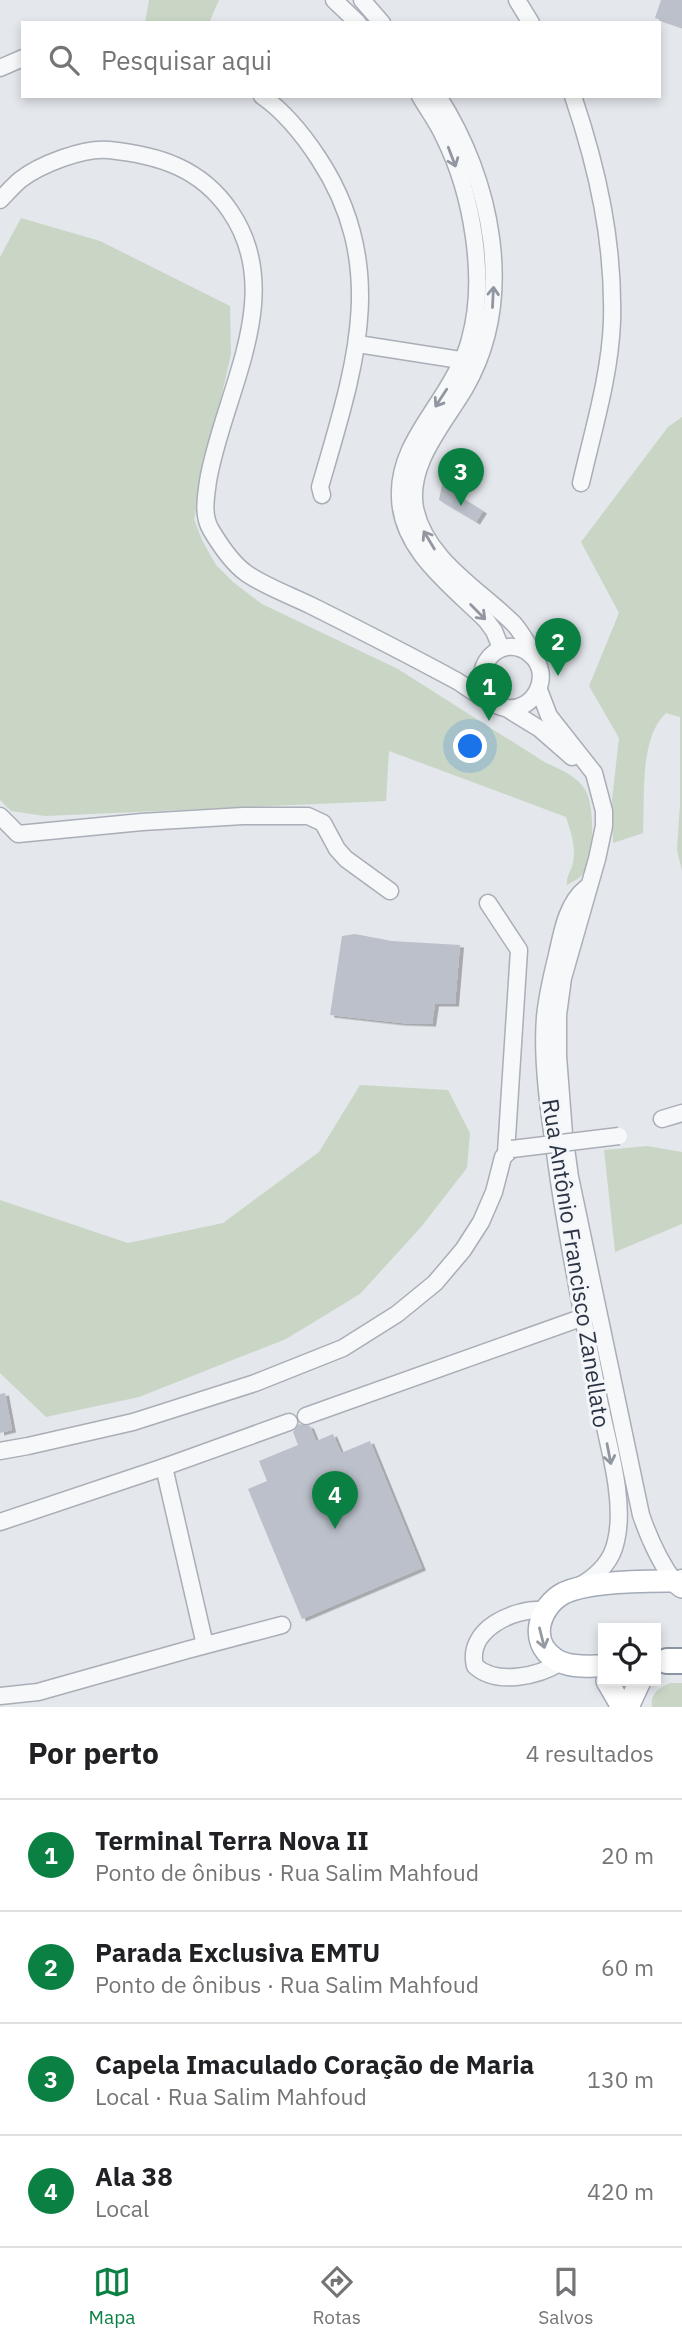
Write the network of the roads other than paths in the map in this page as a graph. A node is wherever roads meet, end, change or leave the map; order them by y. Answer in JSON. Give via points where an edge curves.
{"nodes":[{"id":1,"x":334,"y":0,"type":"edge"},
{"id":2,"x":362,"y":0,"type":"edge"},
{"id":3,"x":517,"y":0,"type":"edge"},
{"id":4,"x":356,"y":21,"type":"edge"},
{"id":5,"x":380,"y":21,"type":"edge"},
{"id":6,"x":530,"y":21,"type":"edge"},
{"id":7,"x":21,"y":59,"type":"edge"},
{"id":8,"x":0,"y":68,"type":"edge"},
{"id":9,"x":264,"y":98,"type":"edge"},
{"id":10,"x":421,"y":98,"type":"edge"},
{"id":11,"x":439,"y":98,"type":"edge"},
{"id":12,"x":574,"y":98,"type":"edge"},
{"id":13,"x":0,"y":200,"type":"edge"},
{"id":14,"x":358,"y":344,"type":"junction"},
{"id":15,"x":471,"y":361,"type":"junction"},
{"id":16,"x":581,"y":483,"type":"dead end"},
{"id":17,"x":322,"y":495,"type":"dead end"},
{"id":18,"x":501,"y":649,"type":"junction"},
{"id":19,"x":411,"y":656,"type":"junction"},
{"id":20,"x":538,"y":664,"type":"junction"},
{"id":21,"x":482,"y":669,"type":"junction"},
{"id":22,"x":539,"y":690,"type":"junction"},
{"id":23,"x":498,"y":704,"type":"junction"},
{"id":24,"x":594,"y":773,"type":"junction"},
{"id":25,"x":0,"y":816,"type":"edge"},
{"id":26,"x":390,"y":891,"type":"dead end"},
{"id":27,"x":488,"y":903,"type":"dead end"},
{"id":28,"x":682,"y":1113,"type":"edge"},
{"id":29,"x":662,"y":1119,"type":"dead end"},
{"id":30,"x":619,"y":1136,"type":"dead end"},
{"id":31,"x":509,"y":1151,"type":"junction"},
{"id":32,"x":590,"y":1314,"type":"junction"},
{"id":33,"x":306,"y":1416,"type":"dead end"},
{"id":34,"x":289,"y":1422,"type":"dead end"},
{"id":35,"x":0,"y":1451,"type":"edge"},
{"id":36,"x":164,"y":1468,"type":"junction"},
{"id":37,"x":0,"y":1522,"type":"edge"},
{"id":38,"x":679,"y":1582,"type":"edge"},
{"id":39,"x":575,"y":1589,"type":"junction"},
{"id":40,"x":544,"y":1611,"type":"junction"},
{"id":41,"x":282,"y":1625,"type":"dead end"},
{"id":42,"x":205,"y":1645,"type":"junction"},
{"id":43,"x":561,"y":1662,"type":"junction"},
{"id":44,"x":598,"y":1671,"type":"edge"},
{"id":45,"x":609,"y":1686,"type":"edge"},
{"id":46,"x":638,"y":1686,"type":"edge"},
{"id":47,"x":0,"y":1696,"type":"edge"},
{"id":48,"x":622,"y":1707,"type":"edge"},
{"id":49,"x":628,"y":1707,"type":"edge"}],
"edges":[{"from":1,"to":4,"type":"street"},
{"from":2,"to":5,"type":"street"},
{"from":3,"to":6,"type":"street"},
{"from":7,"to":8,"type":"street"},
{"from":9,"to":14,"type":"street","via":[[295,127],[336,186],[351,226],[359,272]]},
{"from":10,"to":15,"type":"street","one_way":true,"via":[[449,149],[472,226],[477,270]]},
{"from":15,"to":11,"type":"street","one_way":true,"via":[[492,314],[490,230],[466,147]]},
{"from":12,"to":16,"type":"street","via":[[604,206],[610,242],[612,323]]},
{"from":13,"to":19,"type":"street","via":[[21,179],[46,165],[102,149],[142,153],[182,168],[220,197],[247,240],[254,274],[251,326],[211,467],[204,506],[208,526],[247,574]]},
{"from":14,"to":15,"type":"street"},
{"from":14,"to":17,"type":"street","via":[[320,487]]},
{"from":15,"to":18,"type":"street","one_way":true,"via":[[421,426],[403,472],[399,497],[404,521],[424,558],[486,620]]},
{"from":20,"to":15,"type":"street","one_way":true,"via":[[514,625],[435,550],[415,508],[418,471]]},
{"from":18,"to":20,"type":"street","via":[[522,649]]},
{"from":18,"to":21,"type":"street","via":[[485,660]]},
{"from":19,"to":21,"type":"street","via":[[455,673]]},
{"from":19,"to":23,"type":"street"},
{"from":20,"to":22,"type":"street"},
{"from":21,"to":23,"type":"street","via":[[482,687]]},
{"from":22,"to":23,"type":"street","via":[[525,705]]},
{"from":22,"to":24,"type":"street","name":"Rua Antônio Francisco Zanellato","via":[[550,716]]},
{"from":23,"to":24,"type":"street","via":[[540,729]]},
{"from":24,"to":32,"type":"street","name":"Rua Antônio Francisco Zanellato","via":[[604,826],[588,887],[579,894],[550,980],[545,1018],[550,1119]]},
{"from":25,"to":26,"type":"street","via":[[18,834],[243,816],[308,816],[323,823],[346,859]]},
{"from":27,"to":31,"type":"street","via":[[517,944],[520,959]]},
{"from":28,"to":29,"type":"street"},
{"from":30,"to":31,"type":"street","bridge":true},
{"from":31,"to":35,"type":"street","via":[[481,1222],[435,1283],[343,1348],[133,1422]]},
{"from":32,"to":33,"type":"street"},
{"from":32,"to":38,"type":"street","name":"Rua Antônio Francisco Zanellato","via":[[641,1515],[654,1548]]},
{"from":32,"to":39,"type":"street","name":"Rua Antônio Francisco Zanellato","one_way":true,"via":[[618,1532],[604,1568]]},
{"from":34,"to":36,"type":"street"},
{"from":36,"to":37,"type":"street"},
{"from":36,"to":42,"type":"street"},
{"from":38,"to":39,"type":"main road","name":"Rua Antônio Francisco Zanellato"},
{"from":39,"to":40,"type":"main road","name":"Rua Antônio Francisco Zanellato","via":[[552,1601]]},
{"from":40,"to":43,"type":"main road","one_way":true,"via":[[542,1644]]},
{"from":40,"to":43,"type":"street","via":[[520,1612],[484,1632],[473,1650],[475,1666],[485,1674],[519,1677],[547,1671]]},
{"from":41,"to":42,"type":"street"},
{"from":42,"to":47,"type":"street","via":[[38,1692]]},
{"from":43,"to":44,"type":"main road"},
{"from":45,"to":48,"type":"main road"},
{"from":46,"to":49,"type":"main road"}]}
